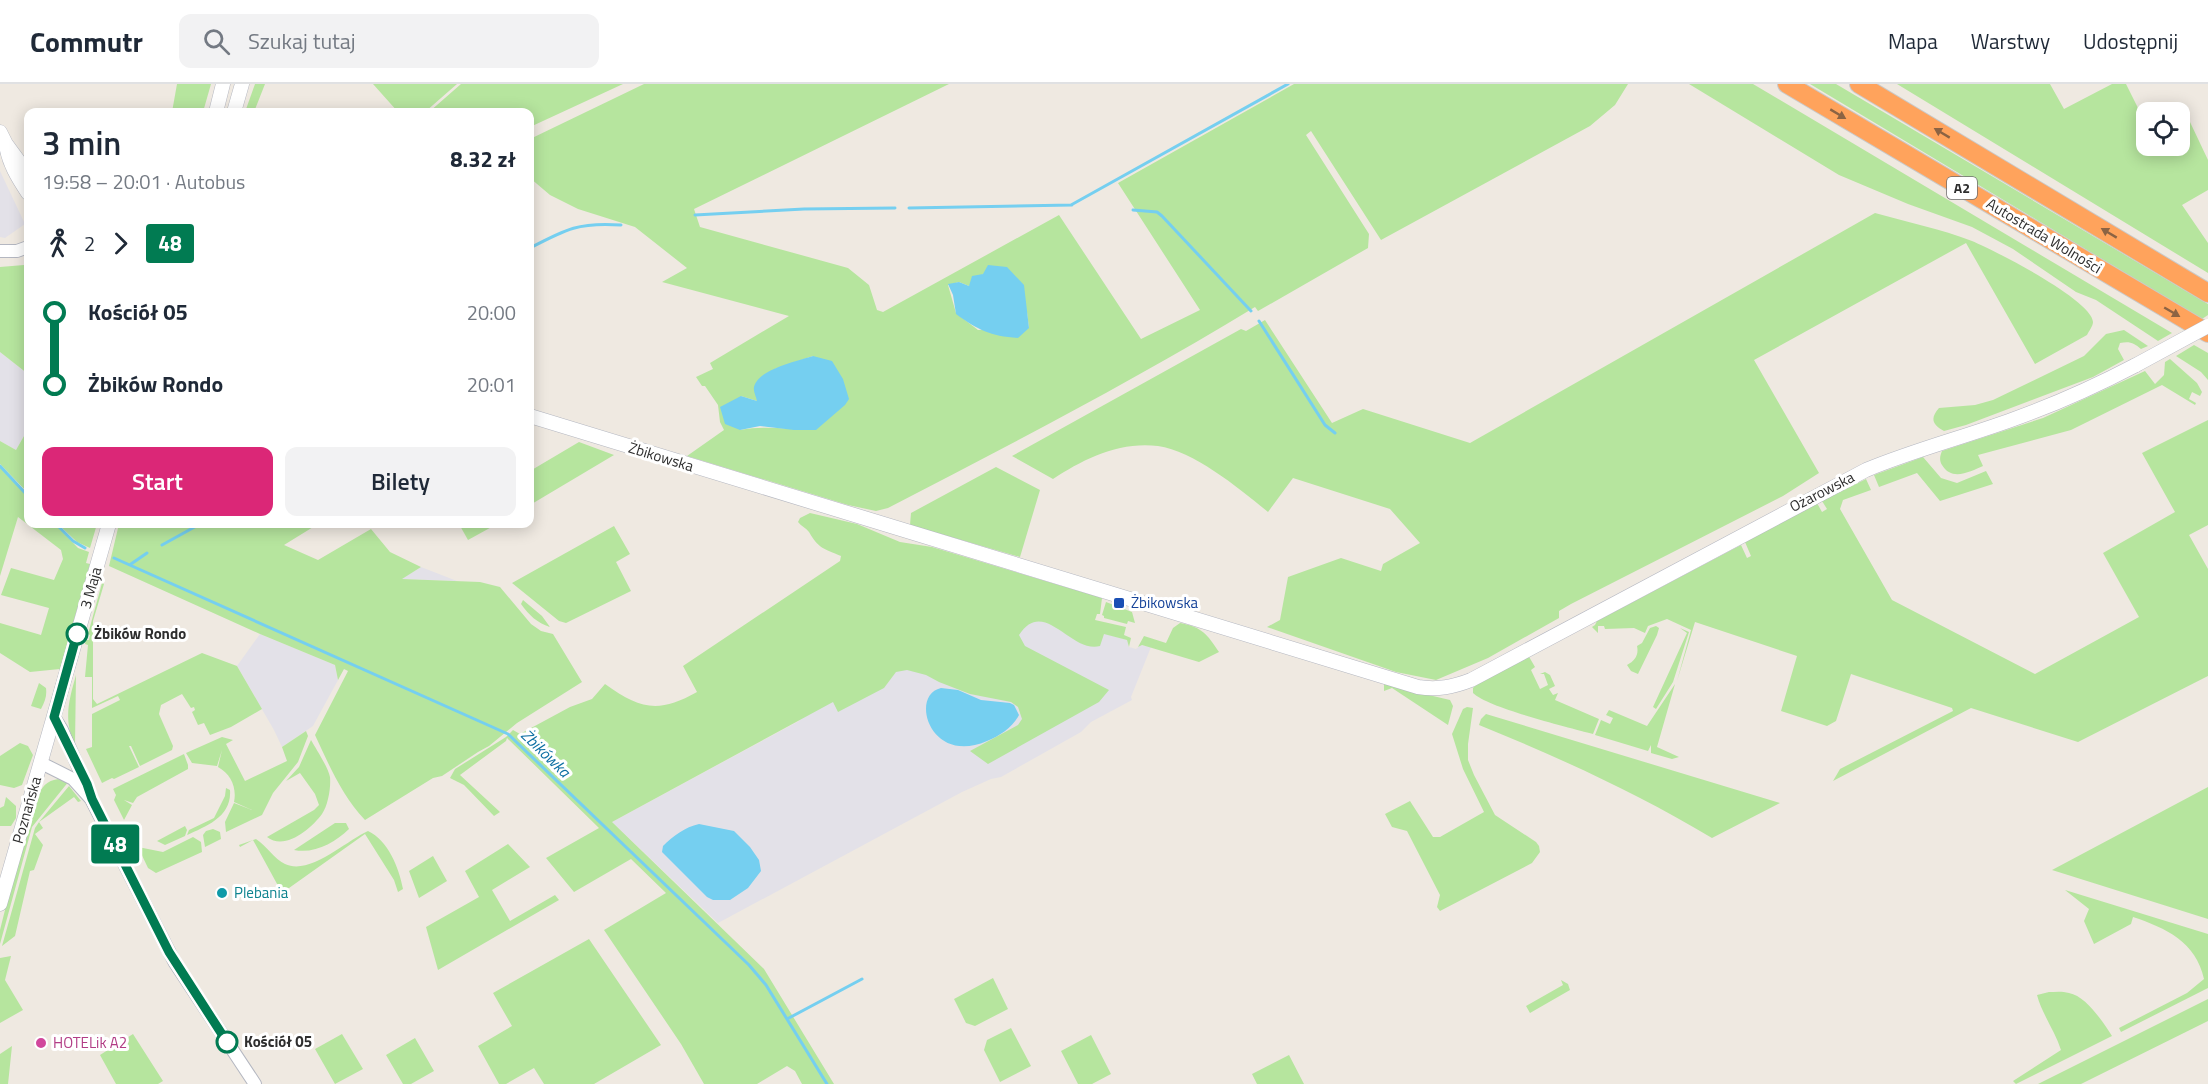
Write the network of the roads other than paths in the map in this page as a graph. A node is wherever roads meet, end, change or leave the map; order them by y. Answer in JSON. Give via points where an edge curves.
{"nodes":[{"id":1,"x":223,"y":84,"type":"edge"},
{"id":2,"x":242,"y":84,"type":"edge"},
{"id":3,"x":1787,"y":84,"type":"edge"},
{"id":4,"x":1859,"y":84,"type":"edge"},
{"id":5,"x":217,"y":108,"type":"edge"},
{"id":6,"x":235,"y":108,"type":"edge"},
{"id":7,"x":3,"y":138,"type":"edge"},
{"id":8,"x":24,"y":168,"type":"edge"},
{"id":9,"x":24,"y":187,"type":"edge"},
{"id":10,"x":24,"y":248,"type":"edge"},
{"id":11,"x":0,"y":251,"type":"edge"},
{"id":12,"x":2208,"y":293,"type":"edge"},
{"id":13,"x":2208,"y":326,"type":"edge"},
{"id":14,"x":2208,"y":333,"type":"edge"},
{"id":15,"x":534,"y":417,"type":"edge"},
{"id":16,"x":108,"y":528,"type":"edge"},
{"id":17,"x":1448,"y":688,"type":"joint"},
{"id":18,"x":54,"y":717,"type":"junction"},
{"id":19,"x":46,"y":743,"type":"junction"},
{"id":20,"x":71,"y":753,"type":"junction"},
{"id":21,"x":41,"y":763,"type":"junction"},
{"id":22,"x":92,"y":799,"type":"junction"},
{"id":23,"x":0,"y":904,"type":"edge"},
{"id":24,"x":255,"y":1084,"type":"edge"}],
"edges":[{"from":1,"to":5,"type":"main road"},
{"from":2,"to":6,"type":"main road"},
{"from":3,"to":14,"type":"highway","name":"Autostrada Wolności","number":"A2","one_way":true},
{"from":12,"to":4,"type":"highway","number":"A2","one_way":true},
{"from":7,"to":8,"type":"main road"},
{"from":7,"to":9,"type":"main road"},
{"from":10,"to":11,"type":"street"},
{"from":13,"to":17,"type":"main road","name":"Ożarowska","bridge":true,"via":[[2072,397],[1866,470],[1471,680]]},
{"from":15,"to":17,"type":"main road","name":"Żbikowska","via":[[1418,687]]},
{"from":16,"to":18,"type":"main road","name":"3 Maja"},
{"from":18,"to":19,"type":"main road","name":"Poznańska"},
{"from":18,"to":20,"type":"street"},
{"from":19,"to":20,"type":"street"},
{"from":19,"to":21,"type":"main road","name":"Poznańska"},
{"from":20,"to":22,"type":"street"},
{"from":21,"to":22,"type":"street","via":[[73,779]]},
{"from":21,"to":23,"type":"main road","name":"Poznańska"},
{"from":22,"to":24,"type":"street","via":[[172,957]]}]}
